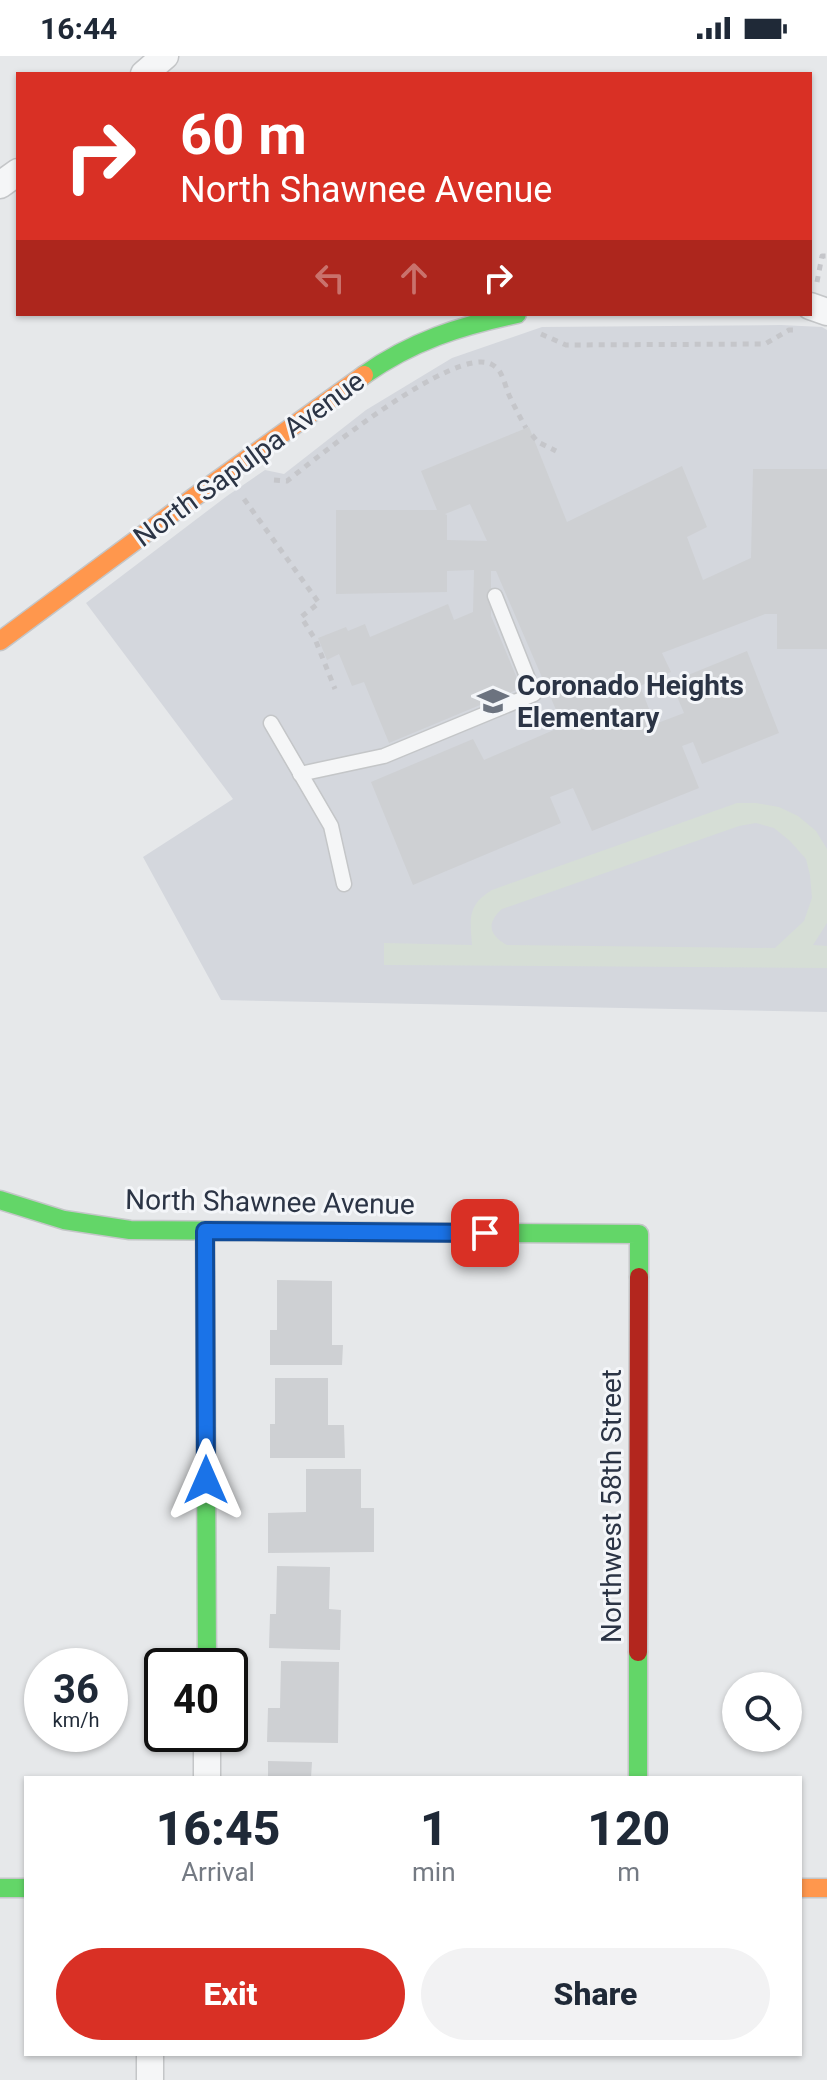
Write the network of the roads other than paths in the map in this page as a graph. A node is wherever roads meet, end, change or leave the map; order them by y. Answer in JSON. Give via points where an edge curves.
{"nodes":[{"id":1,"x":165,"y":56,"type":"edge"},
{"id":2,"x":146,"y":72,"type":"edge"},
{"id":3,"x":507,"y":316,"type":"edge"},
{"id":4,"x":495,"y":596,"type":"dead end"},
{"id":5,"x":0,"y":641,"type":"edge"},
{"id":6,"x":271,"y":723,"type":"dead end"},
{"id":7,"x":300,"y":774,"type":"junction"},
{"id":8,"x":344,"y":884,"type":"dead end"},
{"id":9,"x":0,"y":1200,"type":"edge"},
{"id":10,"x":205,"y":1231,"type":"junction"},
{"id":11,"x":639,"y":1234,"type":"joint"},
{"id":12,"x":207,"y":1648,"type":"edge"},
{"id":13,"x":207,"y":1752,"type":"edge"},
{"id":14,"x":207,"y":1776,"type":"edge"},
{"id":15,"x":638,"y":1776,"type":"edge"},
{"id":16,"x":0,"y":1888,"type":"edge"},
{"id":17,"x":24,"y":1888,"type":"edge"},
{"id":18,"x":802,"y":1888,"type":"edge"},
{"id":19,"x":827,"y":1888,"type":"edge"},
{"id":20,"x":150,"y":2056,"type":"edge"},
{"id":21,"x":150,"y":2080,"type":"edge"}],
"edges":[{"from":1,"to":2,"type":"street"},
{"from":3,"to":5,"type":"street","name":"North Sapulpa Avenue","via":[[442,333],[379,365]]},
{"from":4,"to":7,"type":"lane","via":[[534,694],[384,756]]},
{"from":6,"to":7,"type":"lane"},
{"from":7,"to":8,"type":"lane","via":[[331,826]]},
{"from":9,"to":10,"type":"street","name":"North Shawnee Avenue","via":[[95,1226]]},
{"from":10,"to":11,"type":"street","name":"North Shawnee Avenue"},
{"from":10,"to":12,"type":"street"},
{"from":11,"to":15,"type":"street","name":"Northwest 58th Street"},
{"from":13,"to":14,"type":"street"},
{"from":16,"to":17,"type":"street"},
{"from":18,"to":19,"type":"street"},
{"from":20,"to":21,"type":"street"}]}
